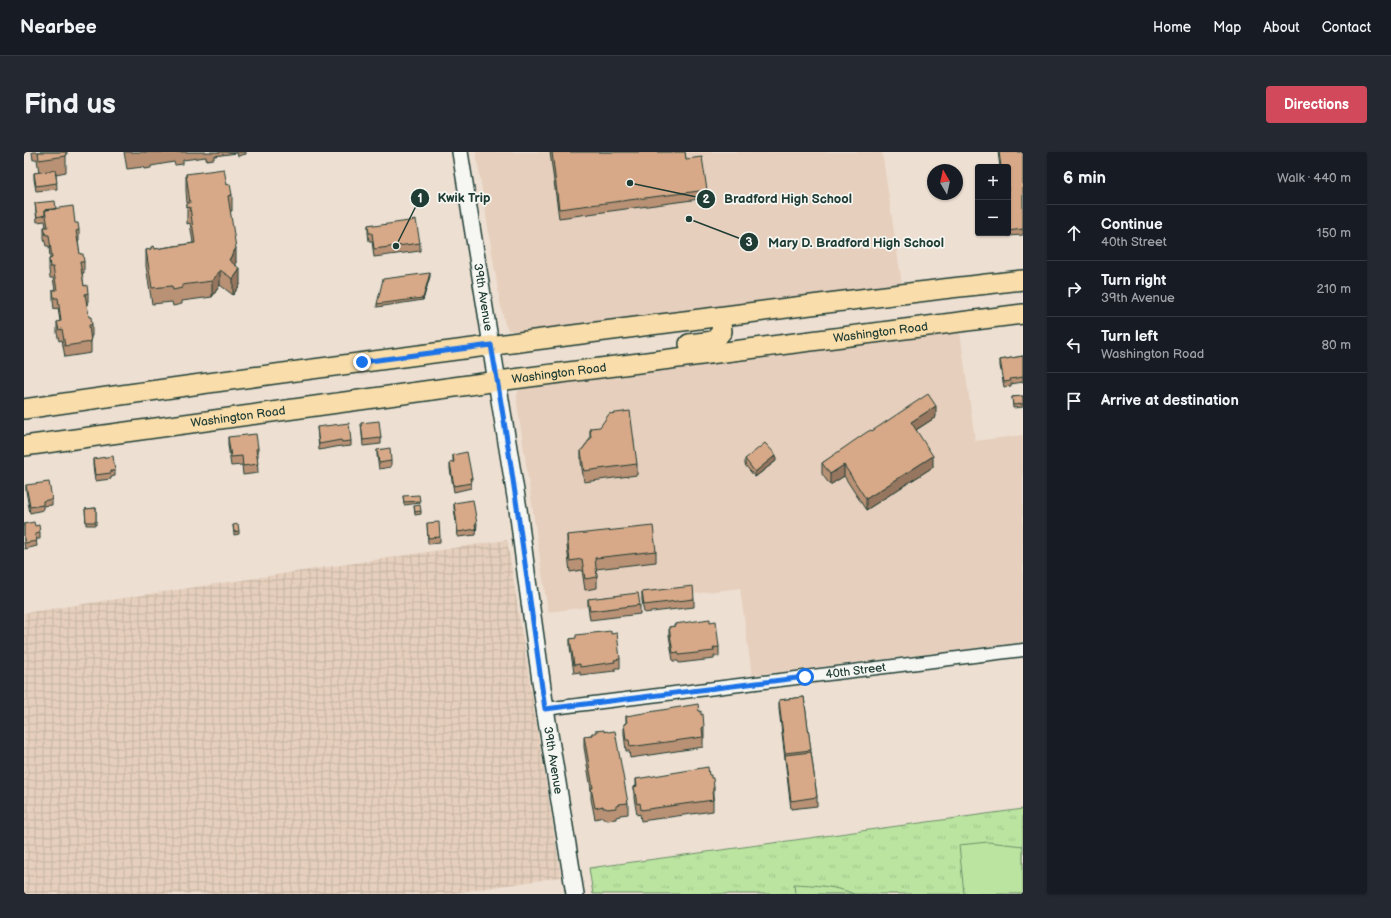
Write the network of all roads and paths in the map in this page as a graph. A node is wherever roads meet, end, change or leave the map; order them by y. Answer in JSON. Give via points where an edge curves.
{"nodes":[{"id":1,"x":460,"y":152,"type":"edge"},
{"id":2,"x":1023,"y":280,"type":"edge"},
{"id":3,"x":1023,"y":314,"type":"edge"},
{"id":4,"x":720,"y":317,"type":"junction"},
{"id":5,"x":491,"y":345,"type":"junction"},
{"id":6,"x":628,"y":364,"type":"junction"},
{"id":7,"x":498,"y":381,"type":"junction"},
{"id":8,"x":24,"y":409,"type":"edge"},
{"id":9,"x":24,"y":446,"type":"edge"},
{"id":10,"x":1023,"y":650,"type":"edge"},
{"id":11,"x":545,"y":709,"type":"junction"},
{"id":12,"x":574,"y":894,"type":"edge"}],
"edges":[{"from":1,"to":5,"type":"street","name":"39th Avenue"},
{"from":2,"to":4,"type":"main road"},
{"from":3,"to":6,"type":"main road","name":"Washington Road"},
{"from":4,"to":5,"type":"main road"},
{"from":4,"to":6,"type":"main road","via":[[722,331],[714,341],[655,349]]},
{"from":5,"to":7,"type":"main road","name":"39th Avenue"},
{"from":5,"to":8,"type":"main road"},
{"from":6,"to":7,"type":"main road","name":"Washington Road"},
{"from":7,"to":9,"type":"main road","name":"Washington Road"},
{"from":7,"to":11,"type":"main road","name":"39th Avenue"},
{"from":10,"to":11,"type":"street","name":"40th Street"},
{"from":11,"to":12,"type":"main road","name":"39th Avenue"}]}
